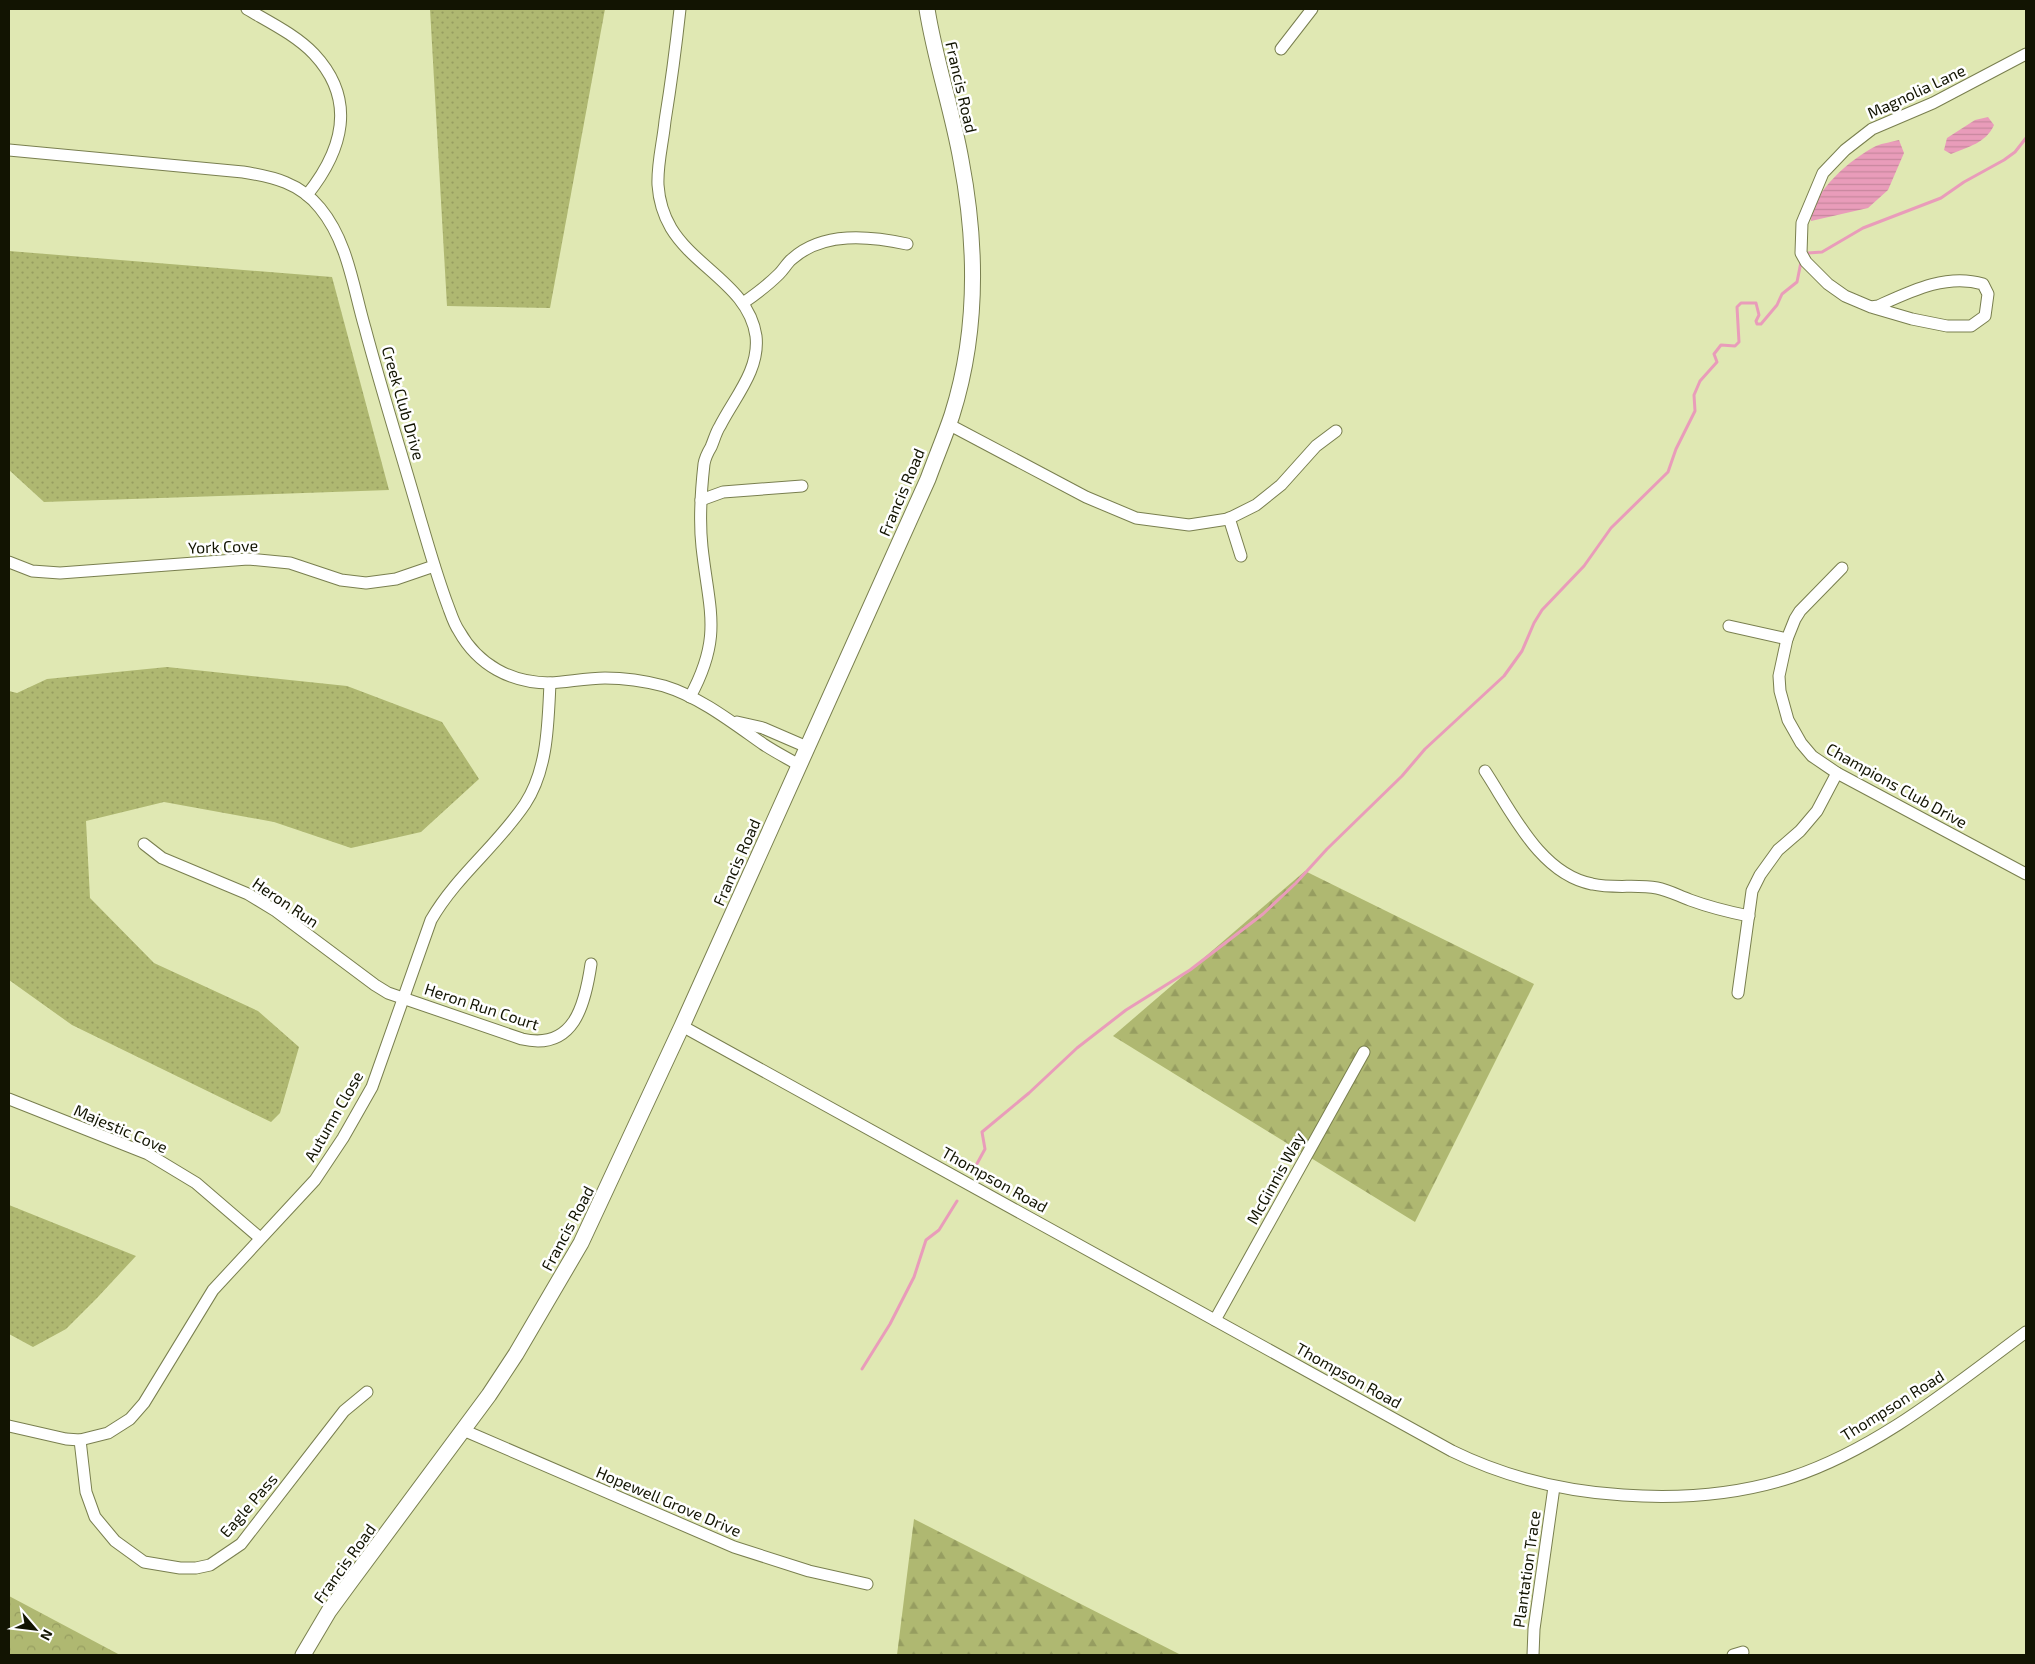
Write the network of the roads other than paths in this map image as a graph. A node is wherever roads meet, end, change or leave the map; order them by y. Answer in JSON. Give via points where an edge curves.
{"nodes":[{"id":1,"x":247,"y":9,"type":"edge"},
{"id":2,"x":680,"y":9,"type":"edge"},
{"id":3,"x":926,"y":9,"type":"edge"},
{"id":4,"x":1312,"y":9,"type":"edge"},
{"id":5,"x":1281,"y":49,"type":"dead end"},
{"id":6,"x":2026,"y":54,"type":"edge"},
{"id":7,"x":9,"y":150,"type":"edge"},
{"id":8,"x":307,"y":195,"type":"junction"},
{"id":9,"x":908,"y":244,"type":"dead end"},
{"id":10,"x":743,"y":303,"type":"junction"},
{"id":11,"x":1871,"y":307,"type":"junction"},
{"id":12,"x":948,"y":424,"type":"junction"},
{"id":13,"x":1336,"y":431,"type":"dead end"},
{"id":14,"x":802,"y":486,"type":"dead end"},
{"id":15,"x":701,"y":500,"type":"junction"},
{"id":16,"x":1229,"y":518,"type":"junction"},
{"id":17,"x":1241,"y":556,"type":"dead end"},
{"id":18,"x":9,"y":562,"type":"edge"},
{"id":19,"x":434,"y":566,"type":"junction"},
{"id":20,"x":1842,"y":568,"type":"dead end"},
{"id":21,"x":1729,"y":626,"type":"dead end"},
{"id":22,"x":1787,"y":639,"type":"junction"},
{"id":23,"x":550,"y":683,"type":"junction"},
{"id":24,"x":690,"y":697,"type":"junction"},
{"id":25,"x":731,"y":720,"type":"junction"},
{"id":26,"x":807,"y":748,"type":"junction"},
{"id":27,"x":799,"y":765,"type":"junction"},
{"id":28,"x":1485,"y":771,"type":"dead end"},
{"id":29,"x":1837,"y":773,"type":"junction"},
{"id":30,"x":144,"y":844,"type":"dead end"},
{"id":31,"x":2026,"y":874,"type":"edge"},
{"id":32,"x":1749,"y":916,"type":"junction"},
{"id":33,"x":591,"y":964,"type":"dead end"},
{"id":34,"x":1738,"y":993,"type":"dead end"},
{"id":35,"x":403,"y":997,"type":"junction"},
{"id":36,"x":682,"y":1026,"type":"junction"},
{"id":37,"x":1364,"y":1052,"type":"dead end"},
{"id":38,"x":9,"y":1099,"type":"edge"},
{"id":39,"x":260,"y":1238,"type":"junction"},
{"id":40,"x":1215,"y":1320,"type":"junction"},
{"id":41,"x":2026,"y":1332,"type":"edge"},
{"id":42,"x":367,"y":1392,"type":"dead end"},
{"id":43,"x":9,"y":1426,"type":"edge"},
{"id":44,"x":463,"y":1430,"type":"junction"},
{"id":45,"x":80,"y":1440,"type":"junction"},
{"id":46,"x":1554,"y":1487,"type":"junction"},
{"id":47,"x":867,"y":1584,"type":"dead end"},
{"id":48,"x":303,"y":1655,"type":"edge"},
{"id":49,"x":1533,"y":1655,"type":"edge"}],
"edges":[{"from":1,"to":8,"type":"street","via":[[313,53],[337,94],[340,117],[338,142],[326,170]]},
{"from":2,"to":10,"type":"street","via":[[658,170],[660,200],[671,229],[684,246]]},
{"from":3,"to":12,"type":"street","name":"Francis Road","via":[[961,160],[973,263],[966,356]]},
{"from":4,"to":5,"type":"street"},
{"from":6,"to":11,"type":"street","name":"Magnolia Lane","via":[[1933,103],[1872,129],[1823,173],[1802,223],[1801,252],[1806,262],[1828,284],[1845,296]]},
{"from":7,"to":8,"type":"street","name":"Creek Club Drive","via":[[276,177]]},
{"from":8,"to":19,"type":"street","name":"Creek Club Drive","via":[[334,228],[346,257]]},
{"from":9,"to":10,"type":"street","via":[[862,238],[817,244],[803,250],[761,291]]},
{"from":10,"to":15,"type":"street","via":[[753,323],[756,354],[752,368],[719,426],[705,462]]},
{"from":11,"to":11,"type":"street","name":"Magnolia Lane","via":[[1947,326],[1971,326],[1985,316],[1988,294],[1983,284],[1971,280],[1950,281]]},
{"from":12,"to":16,"type":"street","via":[[1086,497],[1136,518],[1189,525]]},
{"from":12,"to":26,"type":"street","name":"Francis Road","via":[[928,478]]},
{"from":13,"to":16,"type":"street","via":[[1316,446],[1281,485],[1256,505]]},
{"from":14,"to":15,"type":"street","via":[[723,492]]},
{"from":15,"to":24,"type":"street","via":[[702,546],[712,623],[705,666]]},
{"from":16,"to":17,"type":"street"},
{"from":18,"to":19,"type":"street","name":"York Cove","via":[[32,571],[60,573],[248,559],[290,563],[341,580],[366,583],[396,579]]},
{"from":19,"to":23,"type":"street","name":"Creek Club Drive","via":[[457,628],[481,660],[510,676]]},
{"from":20,"to":22,"type":"street","name":"Champions Club Drive","via":[[1800,611]]},
{"from":21,"to":22,"type":"street"},
{"from":22,"to":29,"type":"street","name":"Champions Club Drive","via":[[1779,676],[1788,720],[1812,756]]},
{"from":23,"to":24,"type":"street","name":"Creek Club Drive","via":[[604,678],[639,681]]},
{"from":23,"to":35,"type":"street","name":"Autumn Close","via":[[548,728],[536,782],[525,804],[460,877],[439,906]]},
{"from":24,"to":25,"type":"street","name":"Creek Club Drive"},
{"from":25,"to":26,"type":"street","name":"Creek Club Drive","via":[[763,728]]},
{"from":25,"to":27,"type":"street","name":"Creek Club Drive"},
{"from":26,"to":27,"type":"street","name":"Francis Road"},
{"from":27,"to":36,"type":"street","name":"Francis Road"},
{"from":28,"to":32,"type":"street","via":[[1530,840],[1562,873],[1576,880],[1606,886],[1659,888],[1720,910]]},
{"from":29,"to":31,"type":"street","name":"Champions Club Drive"},
{"from":29,"to":32,"type":"street","via":[[1818,812],[1778,850],[1760,874],[1752,891]]},
{"from":30,"to":35,"type":"street","name":"Heron Run","via":[[162,858],[248,894],[375,985]]},
{"from":32,"to":34,"type":"street"},
{"from":33,"to":35,"type":"street","name":"Heron Run Court","via":[[579,1014],[570,1027],[548,1041],[522,1039]]},
{"from":35,"to":39,"type":"street","name":"Autumn Close","via":[[372,1087],[343,1138],[315,1180]]},
{"from":36,"to":40,"type":"street","name":"Thompson Road"},
{"from":36,"to":44,"type":"street","name":"Francis Road","via":[[581,1242],[516,1354]]},
{"from":37,"to":40,"type":"street","name":"McGinnis Way"},
{"from":38,"to":39,"type":"street","name":"Majestic Cove","via":[[148,1154],[196,1183]]},
{"from":39,"to":45,"type":"street","name":"Autumn Close","via":[[213,1290],[144,1403],[130,1419],[108,1433]]},
{"from":40,"to":46,"type":"street","name":"Thompson Road","via":[[1468,1459],[1501,1473]]},
{"from":41,"to":46,"type":"street","name":"Thompson Road","via":[[1890,1430],[1792,1477],[1714,1494],[1683,1497],[1591,1493]]},
{"from":42,"to":45,"type":"street","name":"Eagle Pass","via":[[344,1410],[241,1544],[210,1564],[196,1568],[144,1562],[115,1542],[95,1517],[86,1492]]},
{"from":43,"to":45,"type":"street","name":"Autumn Close"},
{"from":44,"to":47,"type":"street","name":"Hopewell Grove Drive","via":[[734,1547],[809,1571]]},
{"from":44,"to":48,"type":"street","name":"Francis Road","via":[[351,1580]]},
{"from":46,"to":49,"type":"street","name":"Plantation Trace"}]}
